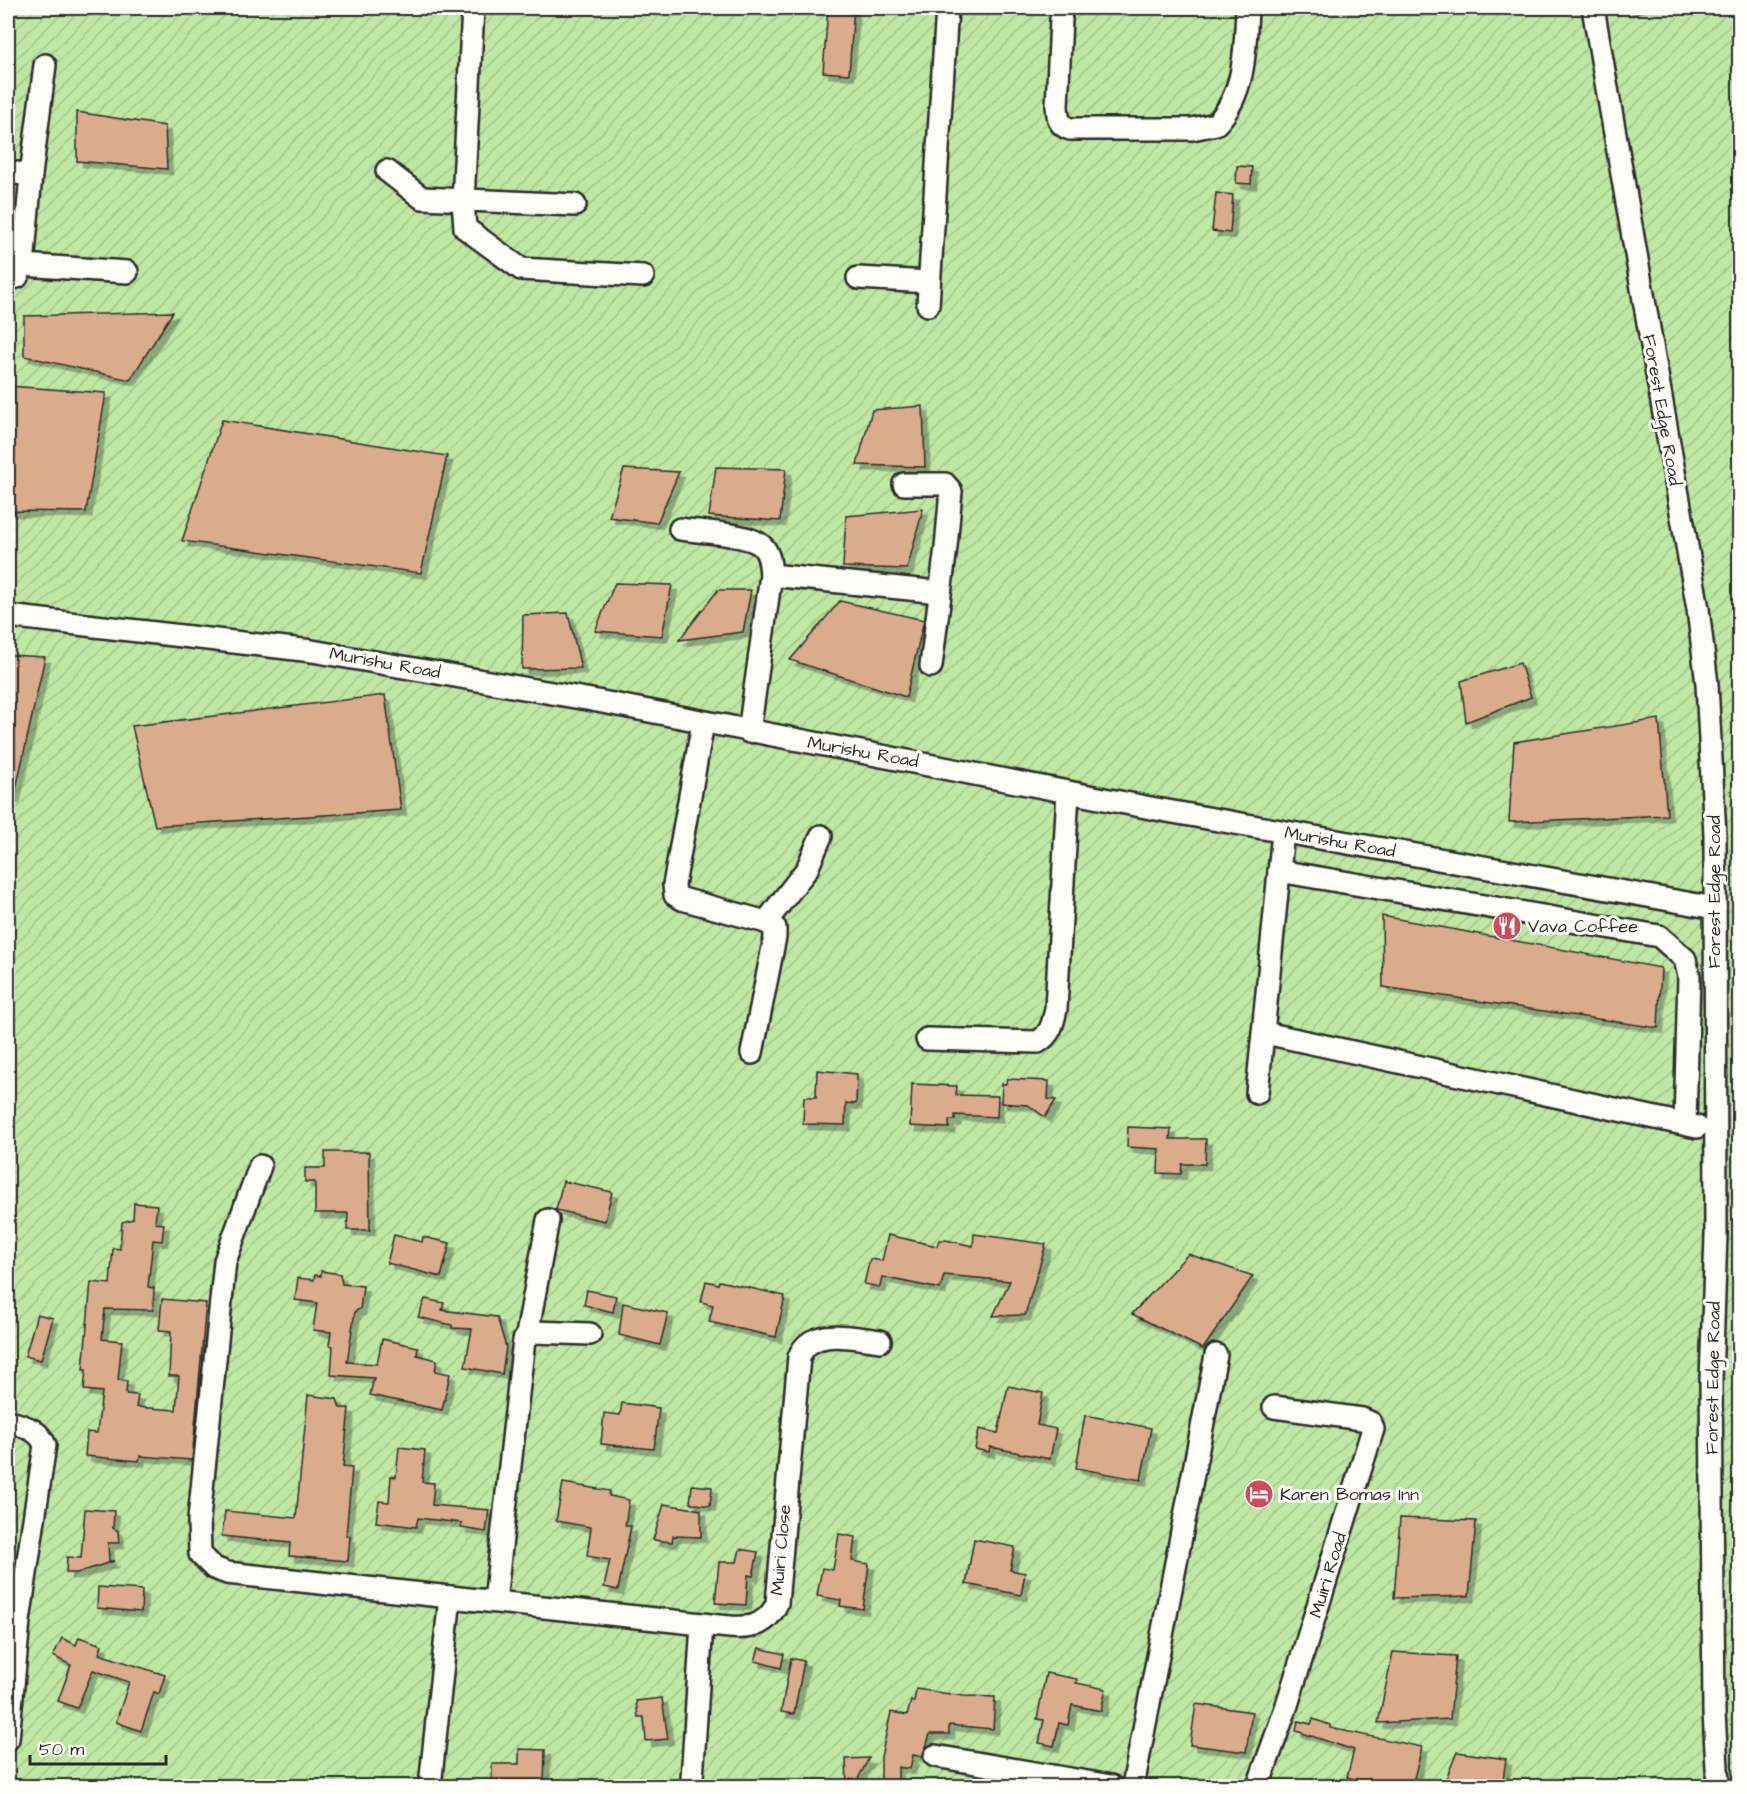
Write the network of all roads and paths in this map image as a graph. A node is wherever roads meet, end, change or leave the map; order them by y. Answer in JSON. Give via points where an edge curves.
{"nodes":[{"id":1,"x":473,"y":8,"type":"edge"},
{"id":2,"x":947,"y":8,"type":"edge"},
{"id":3,"x":1247,"y":8,"type":"edge"},
{"id":4,"x":1593,"y":8,"type":"edge"},
{"id":5,"x":1062,"y":19,"type":"dead end"},
{"id":6,"x":45,"y":65,"type":"dead end"},
{"id":7,"x":387,"y":171,"type":"dead end"},
{"id":8,"x":8,"y":172,"type":"edge"},
{"id":9,"x":32,"y":175,"type":"junction"},
{"id":10,"x":463,"y":201,"type":"junction"},
{"id":11,"x":575,"y":205,"type":"dead end"},
{"id":12,"x":15,"y":272,"type":"edge"},
{"id":13,"x":127,"y":272,"type":"dead end"},
{"id":14,"x":644,"y":276,"type":"dead end"},
{"id":15,"x":858,"y":278,"type":"dead end"},
{"id":16,"x":929,"y":282,"type":"junction"},
{"id":17,"x":928,"y":305,"type":"dead end"},
{"id":18,"x":904,"y":484,"type":"dead end"},
{"id":19,"x":680,"y":529,"type":"dead end"},
{"id":20,"x":771,"y":575,"type":"junction"},
{"id":21,"x":939,"y":592,"type":"junction"},
{"id":22,"x":8,"y":616,"type":"edge"},
{"id":23,"x":930,"y":666,"type":"dead end"},
{"id":24,"x":703,"y":723,"type":"junction"},
{"id":25,"x":749,"y":732,"type":"junction"},
{"id":26,"x":1068,"y":792,"type":"junction"},
{"id":27,"x":1283,"y":832,"type":"junction"},
{"id":28,"x":821,"y":836,"type":"dead end"},
{"id":29,"x":1279,"y":871,"type":"junction"},
{"id":30,"x":1715,"y":908,"type":"junction"},
{"id":31,"x":766,"y":922,"type":"junction"},
{"id":32,"x":1265,"y":1033,"type":"junction"},
{"id":33,"x":927,"y":1039,"type":"dead end"},
{"id":34,"x":752,"y":1053,"type":"dead end"},
{"id":35,"x":1257,"y":1093,"type":"dead end"},
{"id":36,"x":1685,"y":1124,"type":"junction"},
{"id":37,"x":1715,"y":1132,"type":"junction"},
{"id":38,"x":260,"y":1166,"type":"dead end"},
{"id":39,"x":548,"y":1220,"type":"dead end"},
{"id":40,"x":590,"y":1334,"type":"dead end"},
{"id":41,"x":527,"y":1335,"type":"junction"},
{"id":42,"x":880,"y":1341,"type":"dead end"},
{"id":43,"x":1216,"y":1355,"type":"dead end"},
{"id":44,"x":1274,"y":1407,"type":"dead end"},
{"id":45,"x":8,"y":1421,"type":"edge"},
{"id":46,"x":450,"y":1597,"type":"junction"},
{"id":47,"x":495,"y":1601,"type":"junction"},
{"id":48,"x":702,"y":1624,"type":"junction"},
{"id":49,"x":8,"y":1739,"type":"edge"},
{"id":50,"x":935,"y":1756,"type":"dead end"},
{"id":51,"x":692,"y":1779,"type":"dead end"},
{"id":52,"x":430,"y":1786,"type":"edge"},
{"id":53,"x":1111,"y":1786,"type":"edge"},
{"id":54,"x":1132,"y":1786,"type":"edge"},
{"id":55,"x":1258,"y":1786,"type":"edge"},
{"id":56,"x":1718,"y":1786,"type":"edge"}],
"edges":[{"from":1,"to":10,"type":"street"},
{"from":2,"to":16,"type":"street"},
{"from":3,"to":5,"type":"street","via":[[1236,97],[1216,124],[1192,129],[1063,126],[1058,120],[1057,106]]},
{"from":4,"to":30,"type":"street","name":"Forest Edge Road","via":[[1698,609],[1708,707]]},
{"from":6,"to":9,"type":"street"},
{"from":7,"to":10,"type":"street","via":[[422,198]]},
{"from":8,"to":9,"type":"street"},
{"from":9,"to":12,"type":"street"},
{"from":10,"to":11,"type":"street"},
{"from":10,"to":14,"type":"street","via":[[465,228],[521,269]]},
{"from":12,"to":13,"type":"street"},
{"from":15,"to":16,"type":"street"},
{"from":16,"to":17,"type":"street"},
{"from":18,"to":21,"type":"street","via":[[945,484],[950,489]]},
{"from":19,"to":20,"type":"street","via":[[752,539],[764,548]]},
{"from":20,"to":21,"type":"street"},
{"from":20,"to":25,"type":"street"},
{"from":21,"to":23,"type":"street"},
{"from":22,"to":24,"type":"street","name":"Murishu Road","via":[[312,651]]},
{"from":24,"to":25,"type":"street","name":"Murishu Road"},
{"from":24,"to":31,"type":"street","via":[[675,895]]},
{"from":25,"to":26,"type":"street","name":"Murishu Road"},
{"from":26,"to":27,"type":"street","name":"Murishu Road"},
{"from":26,"to":33,"type":"street","via":[[1056,1009],[1047,1036],[1038,1042]]},
{"from":27,"to":29,"type":"street"},
{"from":27,"to":30,"type":"street","name":"Murishu Road"},
{"from":28,"to":31,"type":"street","via":[[807,869]]},
{"from":29,"to":32,"type":"street"},
{"from":29,"to":36,"type":"street","via":[[1659,936],[1685,959],[1689,976]]},
{"from":30,"to":37,"type":"street","name":"Forest Edge Road"},
{"from":31,"to":34,"type":"street","via":[[775,928],[775,937]]},
{"from":32,"to":35,"type":"street"},
{"from":32,"to":36,"type":"street"},
{"from":36,"to":37,"type":"street"},
{"from":37,"to":56,"type":"street","name":"Forest Edge Road","via":[[1712,1381]]},
{"from":38,"to":46,"type":"street","name":"Muiri Close","via":[[225,1261],[198,1538],[200,1554],[214,1568],[227,1573]]},
{"from":39,"to":41,"type":"street"},
{"from":40,"to":41,"type":"street"},
{"from":41,"to":47,"type":"street"},
{"from":42,"to":48,"type":"street","name":"Muiri Close","via":[[814,1338],[803,1347],[777,1603],[760,1624],[744,1628]]},
{"from":43,"to":54,"type":"street"},
{"from":44,"to":55,"type":"street","name":"Muiri Road","via":[[1362,1419],[1373,1428]]},
{"from":45,"to":49,"type":"street","via":[[34,1430],[45,1445],[19,1620]]},
{"from":46,"to":47,"type":"street","name":"Muiri Close"},
{"from":46,"to":52,"type":"street"},
{"from":47,"to":48,"type":"street","name":"Muiri Close"},
{"from":48,"to":51,"type":"street"},
{"from":50,"to":53,"type":"street"}]}
